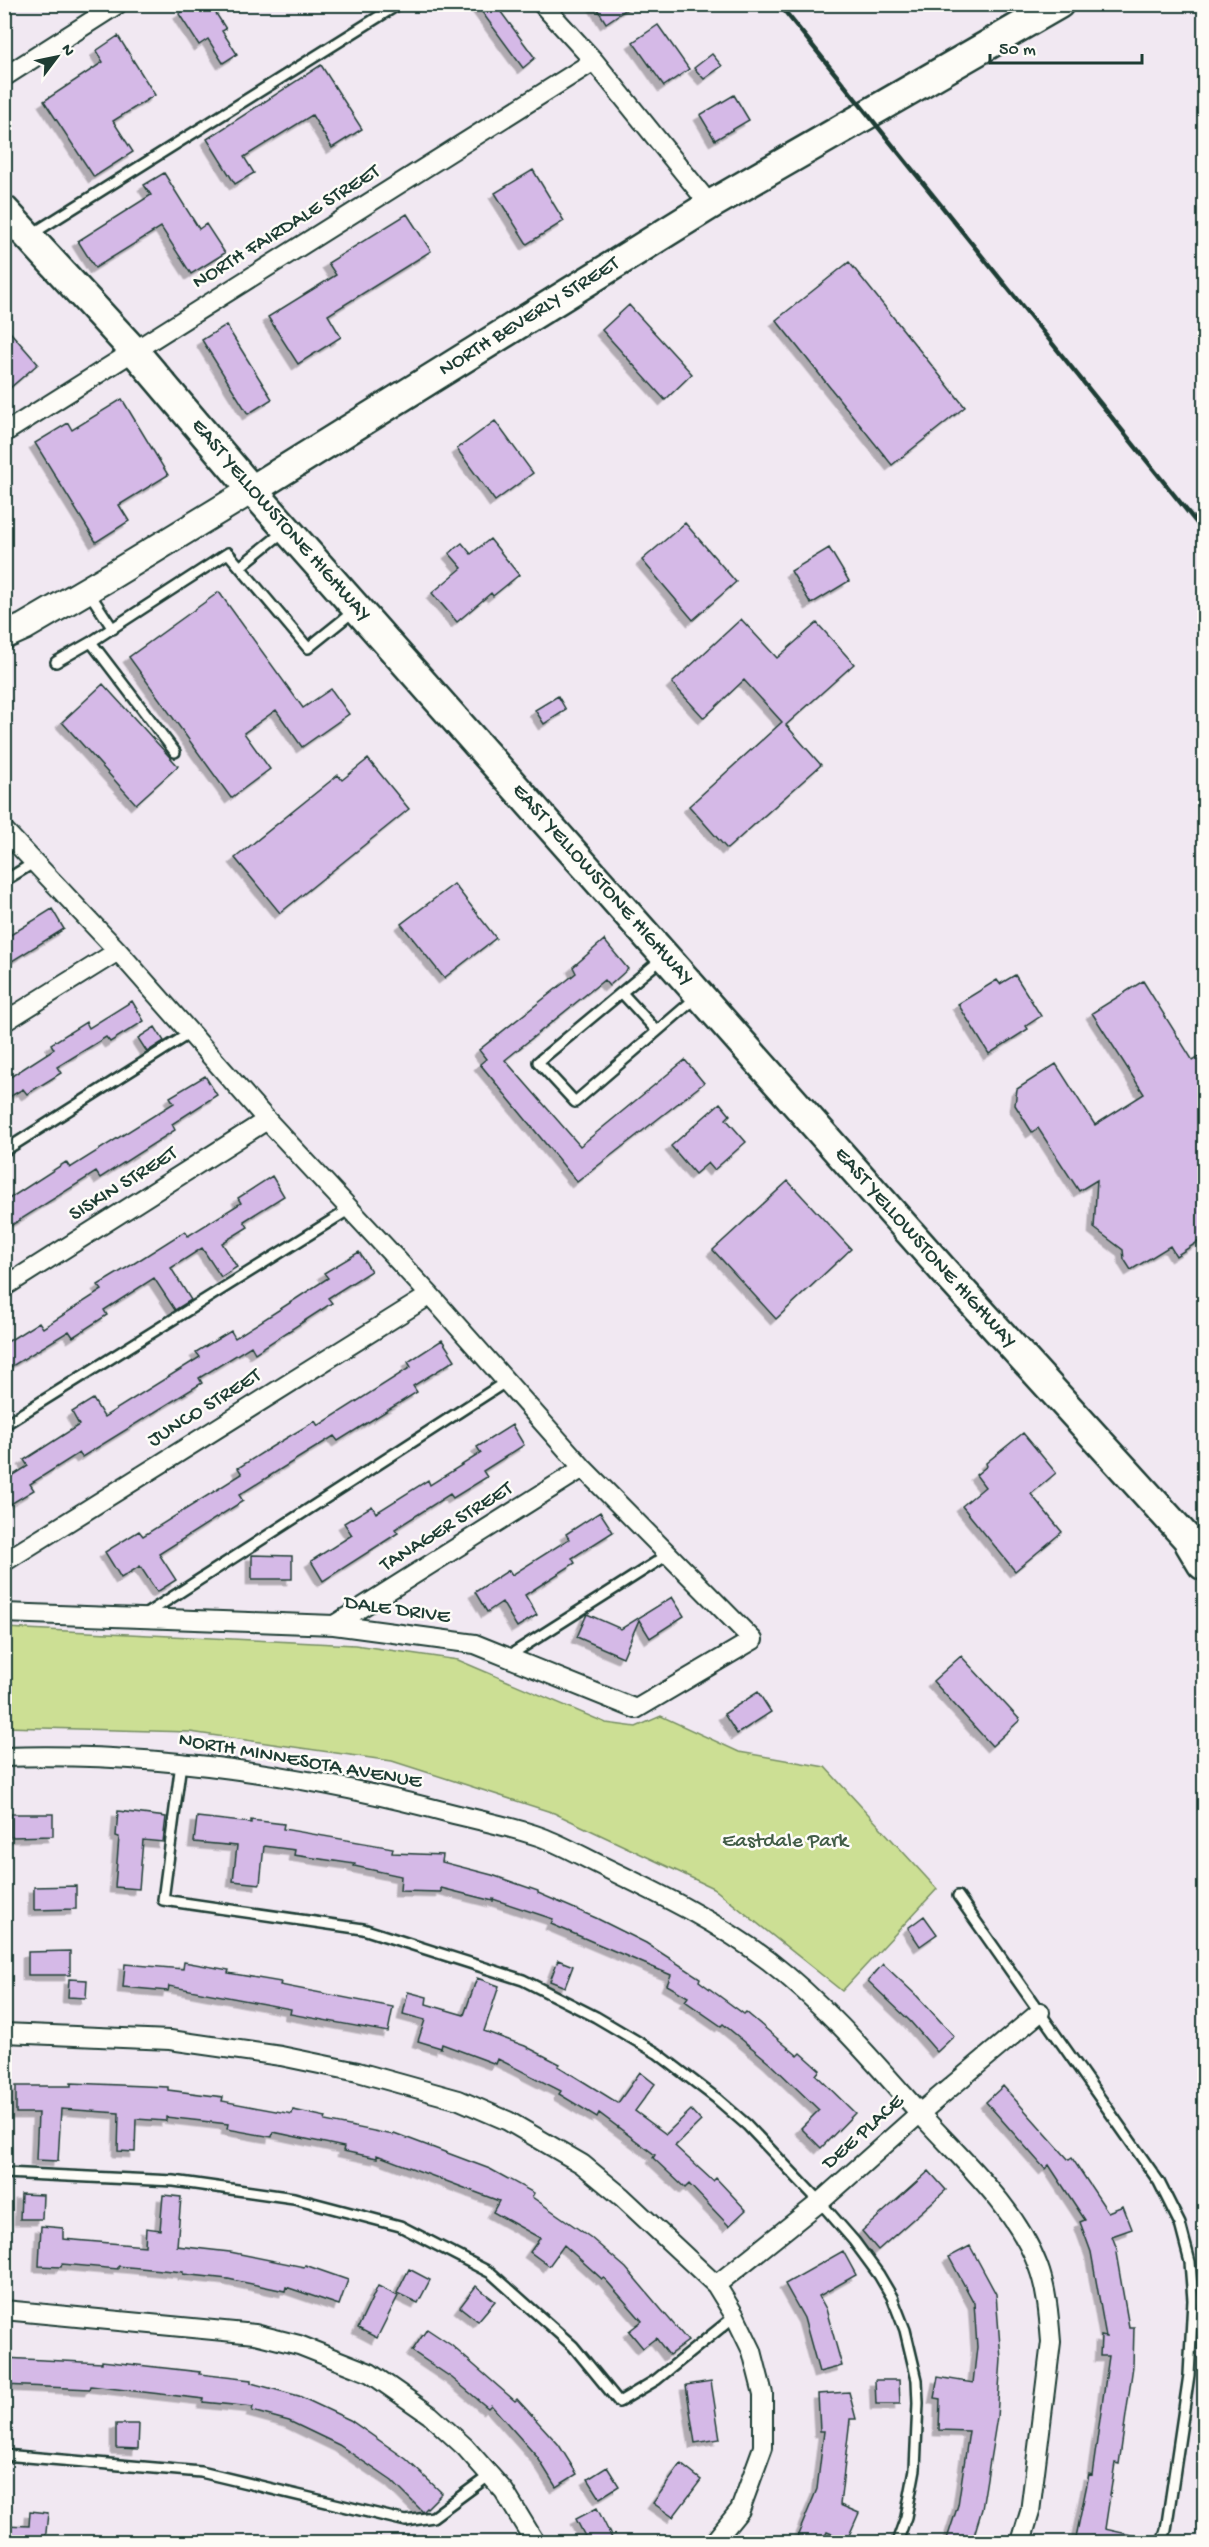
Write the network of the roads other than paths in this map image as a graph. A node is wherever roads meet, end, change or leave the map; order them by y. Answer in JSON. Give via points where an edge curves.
{"nodes":[{"id":1,"x":118,"y":4,"type":"edge"},
{"id":2,"x":399,"y":4,"type":"edge"},
{"id":3,"x":542,"y":4,"type":"edge"},
{"id":4,"x":1059,"y":4,"type":"edge"},
{"id":5,"x":594,"y":60,"type":"junction"},
{"id":6,"x":4,"y":77,"type":"edge"},
{"id":7,"x":710,"y":205,"type":"junction"},
{"id":8,"x":4,"y":210,"type":"edge"},
{"id":9,"x":28,"y":237,"type":"junction"},
{"id":10,"x":135,"y":352,"type":"junction"},
{"id":11,"x":4,"y":433,"type":"edge"},
{"id":12,"x":252,"y":490,"type":"junction"},
{"id":13,"x":288,"y":528,"type":"junction"},
{"id":14,"x":241,"y":566,"type":"junction"},
{"id":15,"x":87,"y":589,"type":"junction"},
{"id":16,"x":358,"y":607,"type":"junction"},
{"id":17,"x":113,"y":629,"type":"junction"},
{"id":18,"x":4,"y":636,"type":"edge"},
{"id":19,"x":91,"y":642,"type":"junction"},
{"id":20,"x":56,"y":662,"type":"dead end"},
{"id":21,"x":175,"y":752,"type":"dead end"},
{"id":22,"x":4,"y":830,"type":"edge"},
{"id":23,"x":35,"y":862,"type":"junction"},
{"id":24,"x":4,"y":881,"type":"edge"},
{"id":25,"x":118,"y":951,"type":"junction"},
{"id":26,"x":666,"y":955,"type":"junction"},
{"id":27,"x":622,"y":993,"type":"junction"},
{"id":28,"x":700,"y":995,"type":"junction"},
{"id":29,"x":4,"y":1022,"type":"edge"},
{"id":30,"x":657,"y":1031,"type":"junction"},
{"id":31,"x":190,"y":1033,"type":"junction"},
{"id":32,"x":267,"y":1120,"type":"junction"},
{"id":33,"x":4,"y":1151,"type":"edge"},
{"id":34,"x":350,"y":1209,"type":"junction"},
{"id":35,"x":4,"y":1287,"type":"edge"},
{"id":36,"x":430,"y":1294,"type":"junction"},
{"id":37,"x":507,"y":1381,"type":"junction"},
{"id":38,"x":4,"y":1425,"type":"edge"},
{"id":39,"x":584,"y":1468,"type":"junction"},
{"id":40,"x":1201,"y":1550,"type":"edge"},
{"id":41,"x":669,"y":1554,"type":"junction"},
{"id":42,"x":4,"y":1562,"type":"edge"},
{"id":43,"x":4,"y":1613,"type":"edge"},
{"id":44,"x":141,"y":1618,"type":"junction"},
{"id":45,"x":334,"y":1625,"type":"junction"},
{"id":46,"x":507,"y":1657,"type":"junction"},
{"id":47,"x":4,"y":1757,"type":"edge"},
{"id":48,"x":181,"y":1763,"type":"junction"},
{"id":49,"x":958,"y":1896,"type":"dead end"},
{"id":50,"x":1040,"y":2012,"type":"junction"},
{"id":51,"x":4,"y":2033,"type":"edge"},
{"id":52,"x":920,"y":2113,"type":"junction"},
{"id":53,"x":4,"y":2173,"type":"edge"},
{"id":54,"x":820,"y":2202,"type":"junction"},
{"id":55,"x":716,"y":2285,"type":"junction"},
{"id":56,"x":4,"y":2310,"type":"edge"},
{"id":57,"x":735,"y":2316,"type":"junction"},
{"id":58,"x":4,"y":2455,"type":"edge"},
{"id":59,"x":490,"y":2475,"type":"junction"},
{"id":60,"x":535,"y":2542,"type":"edge"},
{"id":61,"x":714,"y":2542,"type":"edge"},
{"id":62,"x":897,"y":2542,"type":"edge"},
{"id":63,"x":1022,"y":2542,"type":"edge"},
{"id":64,"x":1162,"y":2542,"type":"edge"}],
"edges":[{"from":1,"to":6,"type":"street"},
{"from":2,"to":9,"type":"lane"},
{"from":3,"to":5,"type":"street"},
{"from":4,"to":7,"type":"main road","name":"NORTH BEVERLY STREET"},
{"from":5,"to":7,"type":"street"},
{"from":5,"to":10,"type":"street","name":"NORTH FAIRDALE STREET"},
{"from":7,"to":12,"type":"main road","name":"NORTH BEVERLY STREET"},
{"from":8,"to":9,"type":"main road","name":"EAST YELLOWSTONE HIGHWAY"},
{"from":9,"to":10,"type":"main road","name":"EAST YELLOWSTONE HIGHWAY"},
{"from":10,"to":11,"type":"street","name":"NORTH FAIRDALE STREET"},
{"from":10,"to":12,"type":"main road","name":"EAST YELLOWSTONE HIGHWAY"},
{"from":12,"to":13,"type":"main road","name":"EAST YELLOWSTONE HIGHWAY"},
{"from":12,"to":15,"type":"main road","name":"NORTH BEVERLY STREET"},
{"from":13,"to":14,"type":"lane"},
{"from":13,"to":16,"type":"main road","name":"EAST YELLOWSTONE HIGHWAY"},
{"from":14,"to":16,"type":"lane","via":[[308,648]]},
{"from":14,"to":17,"type":"lane","via":[[228,553]]},
{"from":15,"to":17,"type":"lane"},
{"from":15,"to":18,"type":"main road","name":"NORTH BEVERLY STREET"},
{"from":16,"to":26,"type":"main road","name":"EAST YELLOWSTONE HIGHWAY"},
{"from":17,"to":19,"type":"lane"},
{"from":19,"to":20,"type":"lane"},
{"from":19,"to":21,"type":"lane"},
{"from":22,"to":23,"type":"street"},
{"from":23,"to":24,"type":"lane"},
{"from":23,"to":25,"type":"street"},
{"from":25,"to":29,"type":"street"},
{"from":25,"to":31,"type":"street"},
{"from":26,"to":27,"type":"lane"},
{"from":26,"to":28,"type":"main road","name":"EAST YELLOWSTONE HIGHWAY"},
{"from":27,"to":30,"type":"lane"},
{"from":27,"to":30,"type":"lane","via":[[538,1062],[575,1102]]},
{"from":28,"to":30,"type":"lane"},
{"from":28,"to":40,"type":"main road","name":"EAST YELLOWSTONE HIGHWAY","via":[[936,1263]]},
{"from":31,"to":32,"type":"street"},
{"from":31,"to":33,"type":"lane"},
{"from":32,"to":34,"type":"street"},
{"from":32,"to":35,"type":"street","name":"SISKIN STREET"},
{"from":34,"to":36,"type":"street"},
{"from":34,"to":38,"type":"lane"},
{"from":36,"to":37,"type":"street"},
{"from":36,"to":42,"type":"street","name":"JUNCO STREET"},
{"from":37,"to":39,"type":"street"},
{"from":37,"to":44,"type":"lane"},
{"from":39,"to":41,"type":"street"},
{"from":39,"to":45,"type":"street","name":"TANAGER STREET"},
{"from":41,"to":46,"type":"lane"},
{"from":41,"to":46,"type":"street","name":"DALE DRIVE","via":[[753,1641],[636,1709]]},
{"from":43,"to":44,"type":"street","name":"DALE DRIVE"},
{"from":44,"to":45,"type":"street","name":"DALE DRIVE"},
{"from":45,"to":46,"type":"street","name":"DALE DRIVE","via":[[475,1644]]},
{"from":47,"to":48,"type":"street","name":"NORTH MINNESOTA AVENUE","via":[[59,1755]]},
{"from":48,"to":52,"type":"street","name":"NORTH MINNESOTA AVENUE","via":[[384,1795],[542,1837],[717,1926],[768,1961],[819,2004]]},
{"from":48,"to":54,"type":"lane","via":[[163,1900],[363,1929],[523,1980],[657,2053],[747,2125]]},
{"from":49,"to":50,"type":"lane"},
{"from":50,"to":52,"type":"street","name":"DEE PLACE"},
{"from":50,"to":64,"type":"lane","via":[[1159,2182],[1180,2224],[1190,2262],[1193,2300],[1189,2375]]},
{"from":51,"to":55,"type":"street","via":[[170,2040],[248,2051],[358,2072],[459,2100],[508,2121],[582,2164]]},
{"from":52,"to":54,"type":"street","name":"DEE PLACE"},
{"from":52,"to":63,"type":"street","name":"NORTH MINNESOTA AVENUE","via":[[1000,2203],[1032,2251],[1044,2285],[1051,2342],[1030,2512]]},
{"from":53,"to":57,"type":"lane","via":[[174,2181],[294,2198],[400,2226],[491,2273],[573,2346],[619,2402],[656,2380]]},
{"from":54,"to":55,"type":"street","name":"DEE PLACE"},
{"from":54,"to":62,"type":"lane","via":[[854,2241],[892,2297],[917,2380],[915,2469]]},
{"from":55,"to":57,"type":"street"},
{"from":56,"to":59,"type":"street","via":[[255,2334],[298,2345],[378,2379],[430,2415]]},
{"from":57,"to":61,"type":"street","via":[[752,2351],[763,2394],[763,2447],[740,2510]]},
{"from":58,"to":59,"type":"lane","via":[[201,2472],[406,2521],[433,2517]]},
{"from":59,"to":60,"type":"street"}]}
